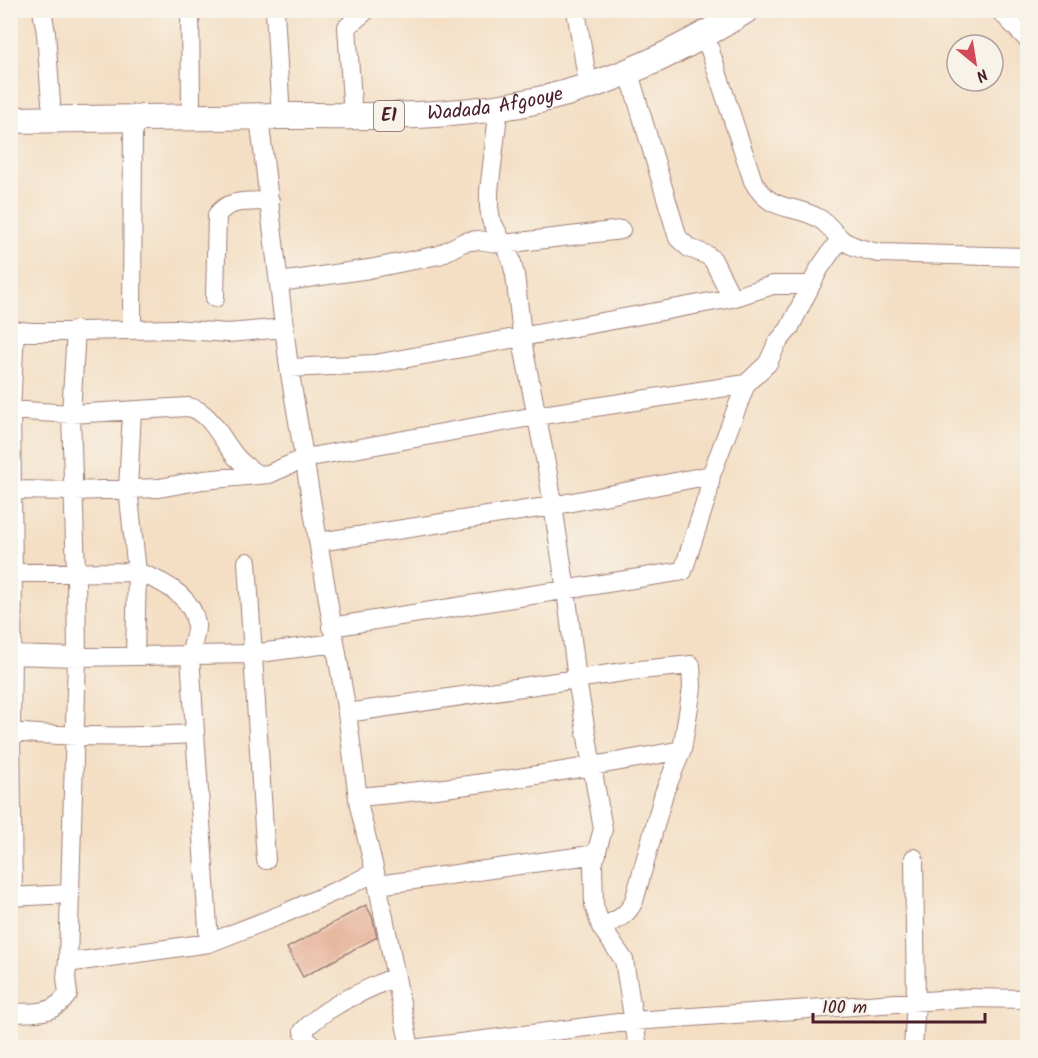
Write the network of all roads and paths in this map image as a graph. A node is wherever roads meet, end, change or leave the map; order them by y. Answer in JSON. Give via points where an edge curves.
{"nodes":[{"id":1,"x":42,"y":10,"type":"edge"},
{"id":2,"x":190,"y":10,"type":"edge"},
{"id":3,"x":275,"y":10,"type":"edge"},
{"id":4,"x":367,"y":10,"type":"edge"},
{"id":5,"x":576,"y":10,"type":"edge"},
{"id":6,"x":715,"y":10,"type":"edge"},
{"id":7,"x":746,"y":10,"type":"edge"},
{"id":8,"x":999,"y":10,"type":"edge"},
{"id":9,"x":705,"y":35,"type":"junction"},
{"id":10,"x":1028,"y":40,"type":"edge"},
{"id":11,"x":586,"y":72,"type":"junction"},
{"id":12,"x":629,"y":73,"type":"junction"},
{"id":13,"x":280,"y":101,"type":"junction"},
{"id":14,"x":352,"y":101,"type":"junction"},
{"id":15,"x":191,"y":102,"type":"junction"},
{"id":16,"x":51,"y":103,"type":"junction"},
{"id":17,"x":10,"y":104,"type":"edge"},
{"id":18,"x":499,"y":106,"type":"junction"},
{"id":19,"x":259,"y":117,"type":"junction"},
{"id":20,"x":133,"y":118,"type":"junction"},
{"id":21,"x":10,"y":120,"type":"edge"},
{"id":22,"x":270,"y":201,"type":"junction"},
{"id":23,"x":621,"y":230,"type":"dead end"},
{"id":24,"x":840,"y":239,"type":"junction"},
{"id":25,"x":503,"y":244,"type":"junction"},
{"id":26,"x":1028,"y":257,"type":"edge"},
{"id":27,"x":280,"y":282,"type":"junction"},
{"id":28,"x":810,"y":285,"type":"junction"},
{"id":29,"x":215,"y":298,"type":"dead end"},
{"id":30,"x":732,"y":298,"type":"junction"},
{"id":31,"x":285,"y":328,"type":"junction"},
{"id":32,"x":13,"y":330,"type":"edge"},
{"id":33,"x":75,"y":330,"type":"junction"},
{"id":34,"x":132,"y":330,"type":"junction"},
{"id":35,"x":523,"y":337,"type":"junction"},
{"id":36,"x":289,"y":368,"type":"junction"},
{"id":37,"x":746,"y":384,"type":"junction"},
{"id":38,"x":11,"y":410,"type":"edge"},
{"id":39,"x":132,"y":411,"type":"junction"},
{"id":40,"x":71,"y":414,"type":"junction"},
{"id":41,"x":536,"y":416,"type":"junction"},
{"id":42,"x":305,"y":458,"type":"junction"},
{"id":43,"x":258,"y":475,"type":"junction"},
{"id":44,"x":711,"y":475,"type":"junction"},
{"id":45,"x":128,"y":489,"type":"junction"},
{"id":46,"x":11,"y":490,"type":"edge"},
{"id":47,"x":74,"y":491,"type":"junction"},
{"id":48,"x":552,"y":506,"type":"junction"},
{"id":49,"x":319,"y":543,"type":"junction"},
{"id":50,"x":247,"y":562,"type":"dead end"},
{"id":51,"x":136,"y":572,"type":"junction"},
{"id":52,"x":12,"y":573,"type":"edge"},
{"id":53,"x":76,"y":574,"type":"junction"},
{"id":54,"x":566,"y":590,"type":"junction"},
{"id":55,"x":333,"y":635,"type":"junction"},
{"id":56,"x":252,"y":654,"type":"junction"},
{"id":57,"x":11,"y":655,"type":"edge"},
{"id":58,"x":135,"y":656,"type":"junction"},
{"id":59,"x":190,"y":656,"type":"junction"},
{"id":60,"x":76,"y":657,"type":"junction"},
{"id":61,"x":577,"y":680,"type":"junction"},
{"id":62,"x":347,"y":713,"type":"junction"},
{"id":63,"x":11,"y":732,"type":"edge"},
{"id":64,"x":194,"y":734,"type":"junction"},
{"id":65,"x":74,"y":737,"type":"junction"},
{"id":66,"x":682,"y":750,"type":"junction"},
{"id":67,"x":592,"y":767,"type":"junction"},
{"id":68,"x":358,"y":797,"type":"junction"},
{"id":69,"x":11,"y":813,"type":"edge"},
{"id":70,"x":597,"y":854,"type":"junction"},
{"id":71,"x":914,"y":858,"type":"dead end"},
{"id":72,"x":266,"y":860,"type":"dead end"},
{"id":73,"x":376,"y":878,"type":"junction"},
{"id":74,"x":70,"y":894,"type":"junction"},
{"id":75,"x":12,"y":897,"type":"edge"},
{"id":76,"x":602,"y":927,"type":"junction"},
{"id":77,"x":209,"y":944,"type":"junction"},
{"id":78,"x":68,"y":960,"type":"junction"},
{"id":79,"x":396,"y":976,"type":"junction"},
{"id":80,"x":1028,"y":999,"type":"edge"},
{"id":81,"x":916,"y":1002,"type":"junction"},
{"id":82,"x":10,"y":1014,"type":"edge"},
{"id":83,"x":634,"y":1021,"type":"junction"},
{"id":84,"x":318,"y":1047,"type":"edge"},
{"id":85,"x":410,"y":1047,"type":"edge"},
{"id":86,"x":420,"y":1047,"type":"edge"},
{"id":87,"x":638,"y":1047,"type":"edge"},
{"id":88,"x":913,"y":1047,"type":"edge"}],
"edges":[{"from":1,"to":16,"type":"street"},
{"from":2,"to":15,"type":"street"},
{"from":3,"to":13,"type":"street"},
{"from":4,"to":14,"type":"street","via":[[347,27]]},
{"from":5,"to":11,"type":"street"},
{"from":6,"to":11,"type":"highway","name":"Wadada Afgooye","number":"E1","via":[[635,53]]},
{"from":7,"to":9,"type":"highway","name":"Wadada Afgooye","number":"E1"},
{"from":8,"to":10,"type":"street"},
{"from":9,"to":12,"type":"highway","name":"Wadada Afgooye","number":"E1"},
{"from":9,"to":24,"type":"street","via":[[757,188],[777,205],[821,219]]},
{"from":11,"to":14,"type":"highway","name":"Wadada Afgooye","number":"E1","via":[[473,95]]},
{"from":12,"to":18,"type":"highway","name":"Wadada Afgooye","number":"E1","via":[[540,100]]},
{"from":12,"to":30,"type":"street","via":[[678,238],[713,260]]},
{"from":13,"to":14,"type":"highway","name":"Wadada Afgooye","number":"E1"},
{"from":13,"to":15,"type":"highway","name":"Wadada Afgooye","number":"E1"},
{"from":15,"to":16,"type":"highway","name":"Wadada Afgooye","number":"E1"},
{"from":16,"to":17,"type":"highway","name":"Wadada Afgooye","number":"E1"},
{"from":18,"to":19,"type":"highway","name":"Wadada Afgooye","number":"E1","via":[[412,116]]},
{"from":18,"to":25,"type":"street","via":[[489,207]]},
{"from":19,"to":20,"type":"highway","name":"Wadada Afgooye","number":"E1"},
{"from":19,"to":22,"type":"street"},
{"from":20,"to":21,"type":"highway","name":"Wadada Afgooye","number":"E1"},
{"from":20,"to":34,"type":"street"},
{"from":22,"to":27,"type":"street"},
{"from":22,"to":29,"type":"street","via":[[232,203],[217,216]]},
{"from":23,"to":25,"type":"street"},
{"from":24,"to":26,"type":"street","via":[[879,253]]},
{"from":24,"to":28,"type":"street"},
{"from":25,"to":27,"type":"street","via":[[464,242],[439,255]]},
{"from":25,"to":35,"type":"street","via":[[515,275]]},
{"from":27,"to":31,"type":"street"},
{"from":28,"to":30,"type":"street","via":[[773,285]]},
{"from":28,"to":37,"type":"street","via":[[768,363]]},
{"from":30,"to":35,"type":"street"},
{"from":31,"to":34,"type":"street","via":[[228,333]]},
{"from":31,"to":36,"type":"street"},
{"from":32,"to":33,"type":"street"},
{"from":32,"to":38,"type":"street"},
{"from":33,"to":34,"type":"street"},
{"from":33,"to":40,"type":"street"},
{"from":35,"to":36,"type":"street","via":[[375,364]]},
{"from":35,"to":41,"type":"street"},
{"from":36,"to":42,"type":"street"},
{"from":37,"to":41,"type":"street"},
{"from":37,"to":44,"type":"street"},
{"from":38,"to":40,"type":"street"},
{"from":38,"to":46,"type":"street"},
{"from":39,"to":40,"type":"street"},
{"from":39,"to":43,"type":"street","via":[[197,408],[234,455]]},
{"from":39,"to":45,"type":"street"},
{"from":40,"to":47,"type":"street"},
{"from":41,"to":42,"type":"street"},
{"from":41,"to":48,"type":"street"},
{"from":42,"to":43,"type":"street"},
{"from":42,"to":49,"type":"street"},
{"from":43,"to":45,"type":"street"},
{"from":44,"to":48,"type":"street"},
{"from":44,"to":54,"type":"street","via":[[683,571]]},
{"from":45,"to":47,"type":"street"},
{"from":45,"to":51,"type":"street"},
{"from":46,"to":47,"type":"street"},
{"from":46,"to":52,"type":"street"},
{"from":47,"to":53,"type":"street"},
{"from":48,"to":49,"type":"street"},
{"from":48,"to":54,"type":"street"},
{"from":49,"to":55,"type":"street"},
{"from":50,"to":56,"type":"street"},
{"from":51,"to":53,"type":"street"},
{"from":51,"to":58,"type":"street"},
{"from":51,"to":59,"type":"street","via":[[151,577],[186,602],[196,625]]},
{"from":52,"to":53,"type":"street"},
{"from":52,"to":57,"type":"street"},
{"from":53,"to":60,"type":"street"},
{"from":54,"to":55,"type":"street"},
{"from":54,"to":61,"type":"street"},
{"from":55,"to":56,"type":"street"},
{"from":55,"to":62,"type":"street"},
{"from":56,"to":59,"type":"street"},
{"from":56,"to":72,"type":"street"},
{"from":57,"to":60,"type":"street"},
{"from":57,"to":63,"type":"street"},
{"from":58,"to":59,"type":"street"},
{"from":58,"to":60,"type":"street"},
{"from":59,"to":64,"type":"street"},
{"from":60,"to":65,"type":"street"},
{"from":61,"to":62,"type":"street"},
{"from":61,"to":66,"type":"street","via":[[630,670],[691,665],[692,688]]},
{"from":61,"to":67,"type":"street"},
{"from":62,"to":68,"type":"street"},
{"from":63,"to":65,"type":"street"},
{"from":63,"to":69,"type":"street"},
{"from":64,"to":65,"type":"street"},
{"from":64,"to":77,"type":"street"},
{"from":65,"to":74,"type":"street"},
{"from":66,"to":67,"type":"street"},
{"from":66,"to":76,"type":"street","via":[[664,792],[634,902],[618,921]]},
{"from":67,"to":68,"type":"street","via":[[439,790]]},
{"from":67,"to":70,"type":"street","via":[[603,829]]},
{"from":68,"to":73,"type":"street"},
{"from":69,"to":75,"type":"street"},
{"from":70,"to":73,"type":"street"},
{"from":70,"to":76,"type":"street","via":[[593,896]]},
{"from":71,"to":81,"type":"street"},
{"from":73,"to":77,"type":"street","via":[[352,884]]},
{"from":73,"to":79,"type":"street"},
{"from":74,"to":75,"type":"street"},
{"from":74,"to":78,"type":"street"},
{"from":76,"to":83,"type":"street","via":[[624,960]]},
{"from":77,"to":78,"type":"street"},
{"from":78,"to":82,"type":"street","via":[[68,994],[61,1005],[48,1011]]},
{"from":79,"to":84,"type":"street","via":[[312,1021],[303,1031],[308,1042]]},
{"from":79,"to":85,"type":"street"},
{"from":80,"to":81,"type":"street"},
{"from":81,"to":83,"type":"street"},
{"from":81,"to":88,"type":"street"},
{"from":83,"to":86,"type":"street"},
{"from":83,"to":87,"type":"street"}]}
